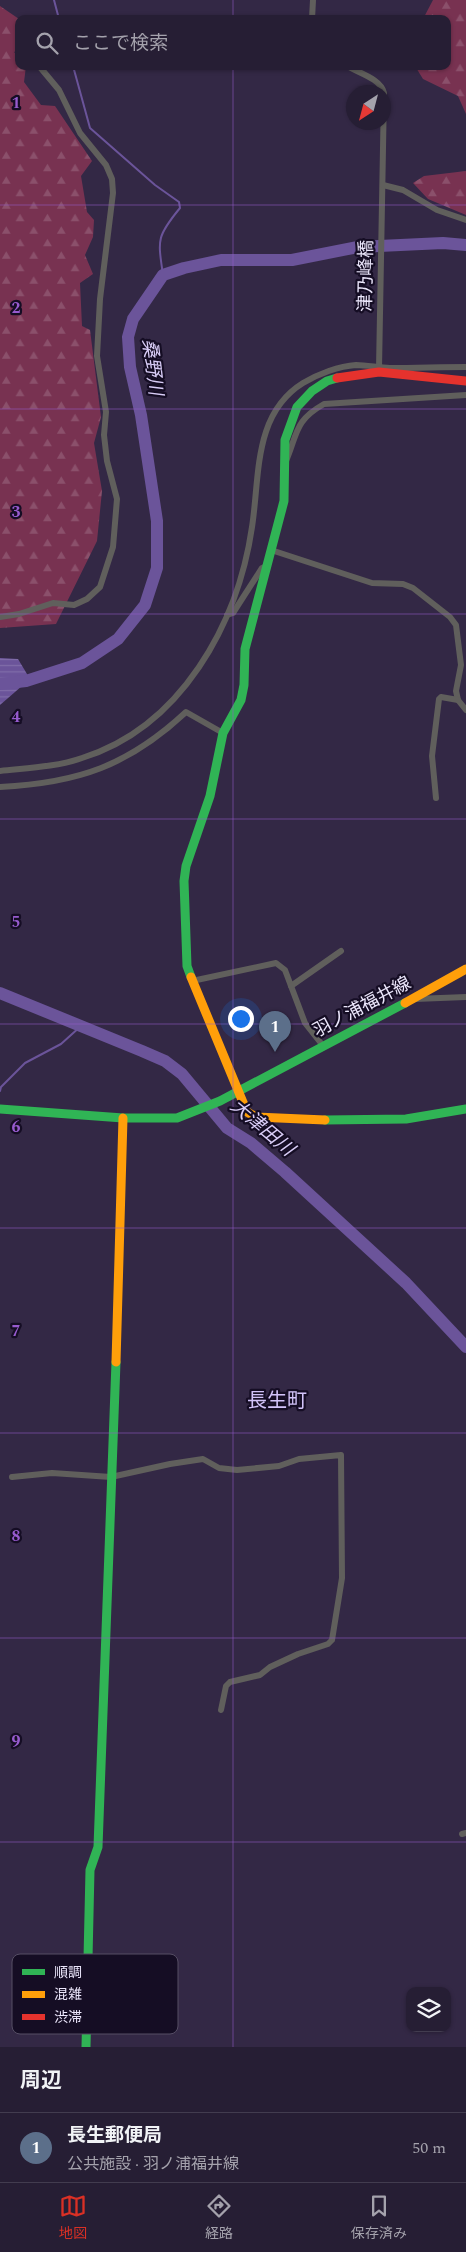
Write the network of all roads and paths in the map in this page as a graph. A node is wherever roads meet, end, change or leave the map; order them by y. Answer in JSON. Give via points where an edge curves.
{"nodes":[{"id":1,"x":313,"y":0,"type":"edge"},
{"id":2,"x":312,"y":15,"type":"edge"},
{"id":3,"x":43,"y":70,"type":"edge"},
{"id":4,"x":354,"y":70,"type":"edge"},
{"id":5,"x":383,"y":185,"type":"junction"},
{"id":6,"x":466,"y":220,"type":"edge"},
{"id":7,"x":379,"y":366,"type":"junction"},
{"id":8,"x":466,"y":367,"type":"edge"},
{"id":9,"x":466,"y":381,"type":"edge"},
{"id":10,"x":466,"y":395,"type":"edge"},
{"id":11,"x":286,"y":461,"type":"junction"},
{"id":12,"x":271,"y":550,"type":"junction"},
{"id":13,"x":267,"y":566,"type":"junction"},
{"id":14,"x":227,"y":615,"type":"junction"},
{"id":15,"x":0,"y":617,"type":"edge"},
{"id":16,"x":458,"y":700,"type":"junction"},
{"id":17,"x":466,"y":710,"type":"edge"},
{"id":18,"x":223,"y":733,"type":"junction"},
{"id":19,"x":0,"y":771,"type":"edge"},
{"id":20,"x":0,"y":787,"type":"edge"},
{"id":21,"x":436,"y":798,"type":"dead end"},
{"id":22,"x":341,"y":951,"type":"dead end"},
{"id":23,"x":466,"y":969,"type":"edge"},
{"id":24,"x":192,"y":981,"type":"junction"},
{"id":25,"x":291,"y":986,"type":"junction"},
{"id":26,"x":466,"y":997,"type":"edge"},
{"id":27,"x":413,"y":998,"type":"junction"},
{"id":28,"x":324,"y":1047,"type":"junction"},
{"id":29,"x":236,"y":1090,"type":"junction"},
{"id":30,"x":466,"y":1108,"type":"edge"},
{"id":31,"x":0,"y":1109,"type":"edge"},
{"id":32,"x":123,"y":1118,"type":"junction"},
{"id":33,"x":12,"y":1477,"type":"dead end"},
{"id":34,"x":111,"y":1477,"type":"junction"},
{"id":35,"x":221,"y":1710,"type":"dead end"},
{"id":36,"x":88,"y":1954,"type":"edge"},
{"id":37,"x":86,"y":2034,"type":"edge"},
{"id":38,"x":86,"y":2047,"type":"edge"}],
"edges":[{"from":1,"to":2,"type":"street"},
{"from":3,"to":15,"type":"street","via":[[59,90],[80,133],[106,165],[112,179],[97,356],[106,412],[107,461],[116,499],[116,527],[100,587],[87,600],[74,604],[53,603]]},
{"from":4,"to":5,"type":"street","name":"津乃峰橋","via":[[383,87]]},
{"from":5,"to":6,"type":"street","via":[[403,190],[437,210]]},
{"from":5,"to":7,"type":"street","name":"津乃峰橋"},
{"from":7,"to":8,"type":"street"},
{"from":7,"to":9,"type":"street"},
{"from":7,"to":11,"type":"street","via":[[327,381],[312,391],[297,407],[290,424],[285,440]]},
{"from":7,"to":14,"type":"street","via":[[356,365],[328,372],[303,383],[274,412],[260,453],[246,561]]},
{"from":10,"to":11,"type":"street","via":[[324,404],[305,418],[295,431]]},
{"from":11,"to":12,"type":"street","via":[[284,501]]},
{"from":12,"to":13,"type":"street"},
{"from":12,"to":16,"type":"street","via":[[372,583],[403,584],[444,612],[456,625],[462,665],[456,691]]},
{"from":13,"to":14,"type":"street","via":[[262,568],[233,613]]},
{"from":13,"to":18,"type":"street","via":[[245,649],[241,700]]},
{"from":14,"to":19,"type":"street","via":[[199,669],[152,720],[114,745],[82,758],[48,766]]},
{"from":16,"to":17,"type":"street"},
{"from":16,"to":21,"type":"street","via":[[439,699],[432,756]]},
{"from":18,"to":20,"type":"street","via":[[186,712],[149,744],[94,772],[41,784]]},
{"from":18,"to":24,"type":"street","via":[[210,796],[186,866],[187,966]]},
{"from":22,"to":25,"type":"street"},
{"from":23,"to":27,"type":"street","name":"羽ノ浦福井線"},
{"from":24,"to":25,"type":"street","via":[[276,963],[285,970]]},
{"from":24,"to":29,"type":"street"},
{"from":25,"to":28,"type":"street","via":[[305,1023]]},
{"from":26,"to":27,"type":"street"},
{"from":27,"to":28,"type":"street","name":"羽ノ浦福井線"},
{"from":28,"to":29,"type":"street","name":"羽ノ浦福井線"},
{"from":29,"to":30,"type":"street","via":[[247,1112],[256,1117],[360,1121],[406,1119]]},
{"from":29,"to":32,"type":"street","name":"羽ノ浦福井線","via":[[196,1112],[177,1118]]},
{"from":31,"to":32,"type":"street"},
{"from":32,"to":34,"type":"street"},
{"from":33,"to":34,"type":"street","via":[[52,1473]]},
{"from":34,"to":35,"type":"street","via":[[203,1459],[219,1468],[237,1470],[341,1454],[342,1578],[332,1640],[270,1667],[260,1675],[230,1682],[226,1686]]},
{"from":34,"to":36,"type":"street","via":[[98,1847],[90,1870]]},
{"from":37,"to":38,"type":"street"}]}
